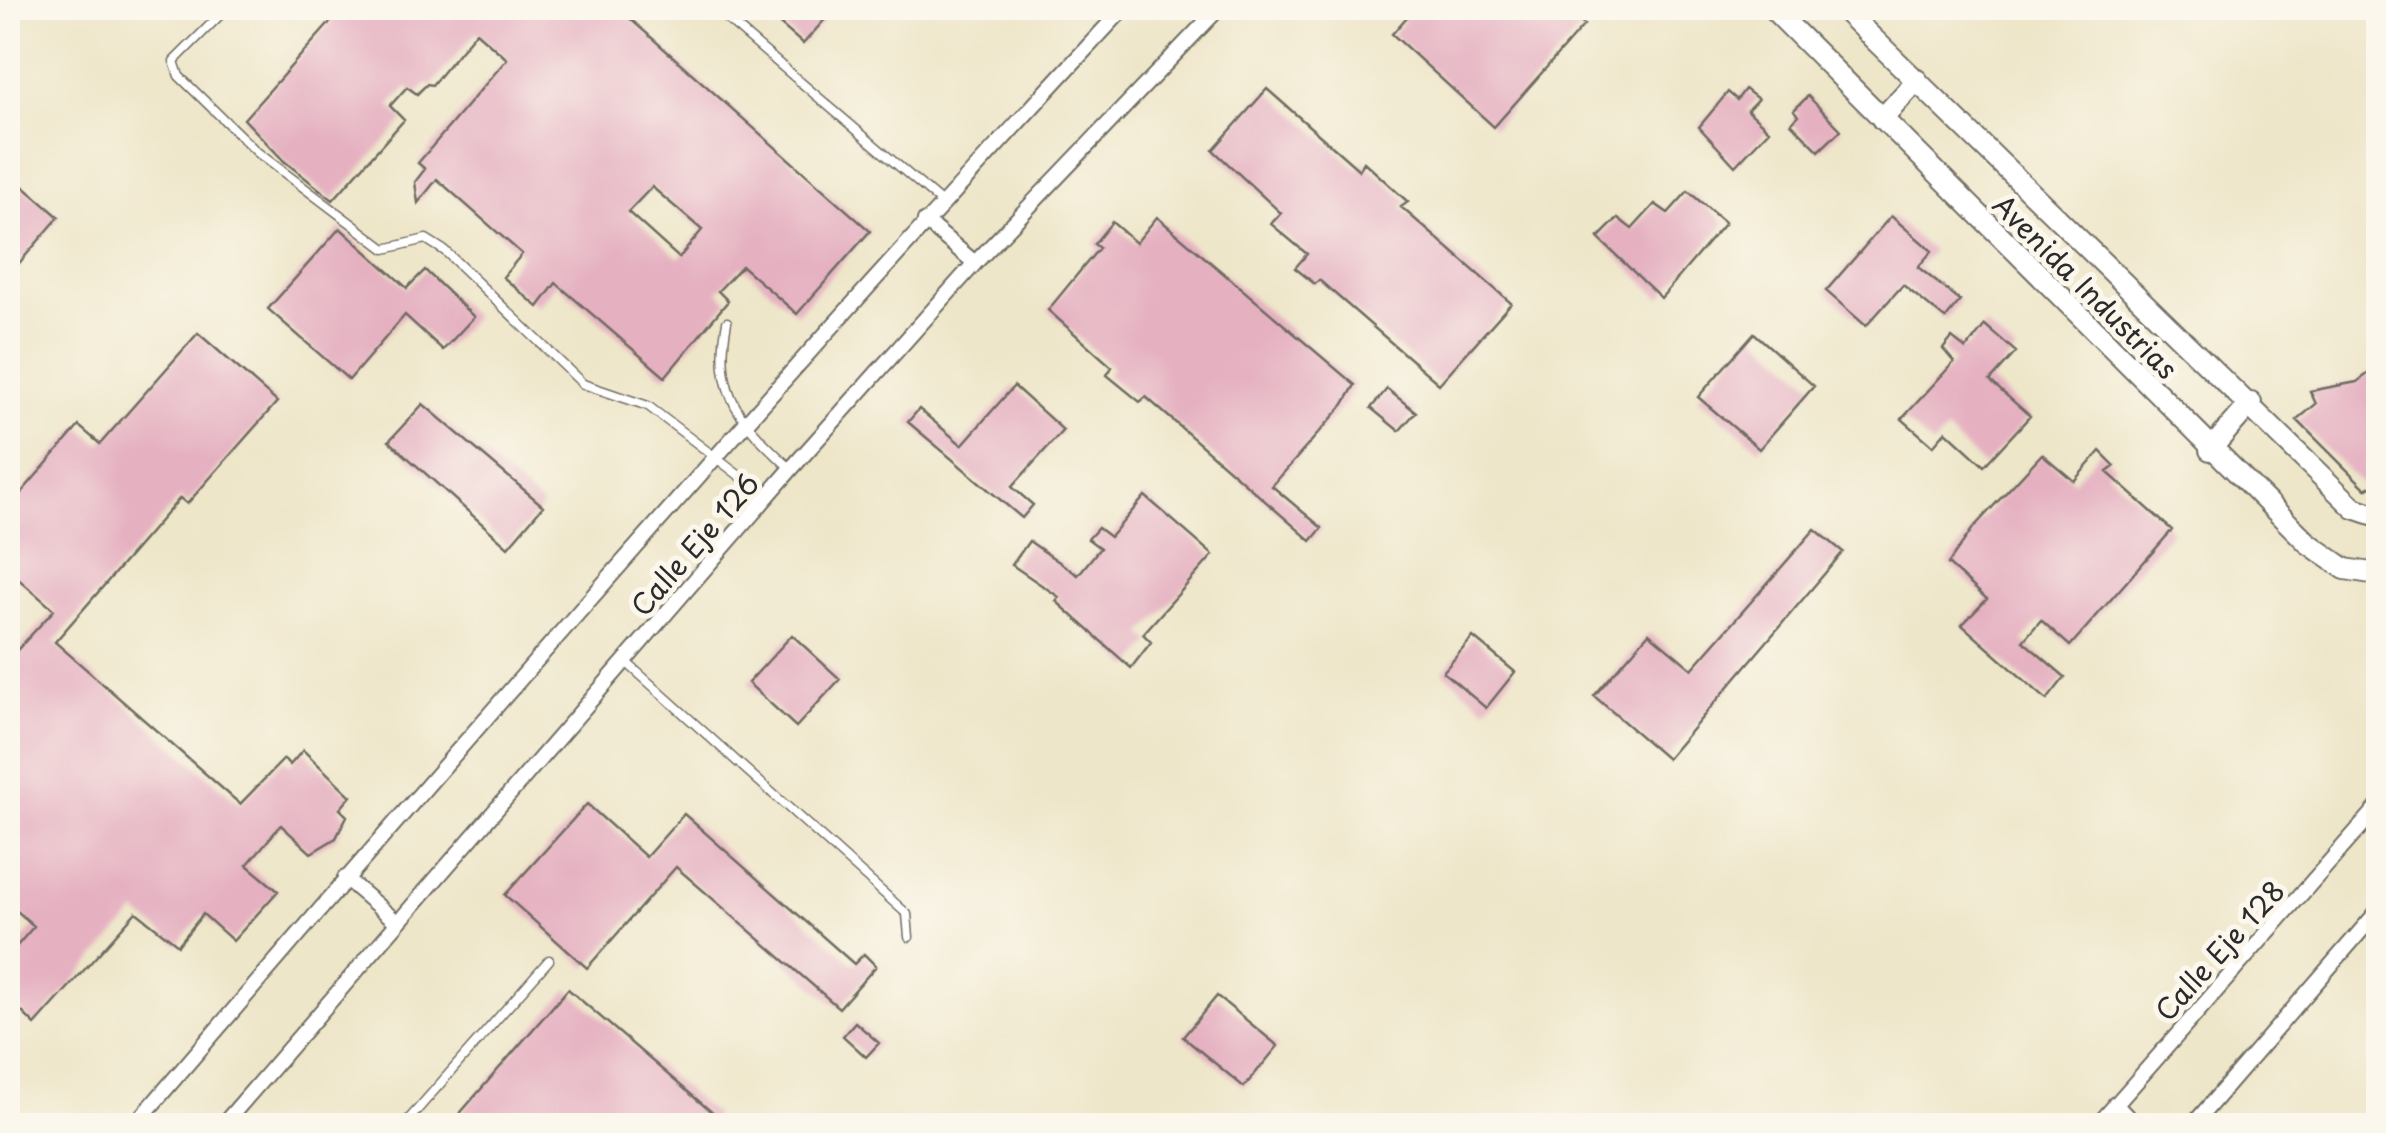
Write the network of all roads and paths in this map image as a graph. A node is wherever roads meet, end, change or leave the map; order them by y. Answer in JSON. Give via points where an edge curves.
{"nodes":[{"id":1,"x":227,"y":8,"type":"edge"},
{"id":2,"x":714,"y":8,"type":"edge"},
{"id":3,"x":1124,"y":8,"type":"edge"},
{"id":4,"x":1218,"y":8,"type":"edge"},
{"id":5,"x":1772,"y":8,"type":"edge"},
{"id":6,"x":1842,"y":8,"type":"edge"},
{"id":7,"x":1916,"y":80,"type":"junction"},
{"id":8,"x":1882,"y":120,"type":"junction"},
{"id":9,"x":942,"y":202,"type":"junction"},
{"id":10,"x":925,"y":221,"type":"junction"},
{"id":11,"x":975,"y":263,"type":"junction"},
{"id":12,"x":727,"y":322,"type":"dead end"},
{"id":13,"x":2251,"y":403,"type":"junction"},
{"id":14,"x":746,"y":426,"type":"junction"},
{"id":15,"x":2210,"y":450,"type":"junction"},
{"id":16,"x":716,"y":458,"type":"junction"},
{"id":17,"x":791,"y":469,"type":"junction"},
{"id":18,"x":767,"y":496,"type":"junction"},
{"id":19,"x":2378,"y":516,"type":"edge"},
{"id":20,"x":2378,"y":574,"type":"edge"},
{"id":21,"x":625,"y":662,"type":"junction"},
{"id":22,"x":2378,"y":807,"type":"edge"},
{"id":23,"x":345,"y":878,"type":"junction"},
{"id":24,"x":2378,"y":911,"type":"edge"},
{"id":25,"x":398,"y":923,"type":"junction"},
{"id":26,"x":909,"y":937,"type":"dead end"},
{"id":27,"x":549,"y":960,"type":"dead end"},
{"id":28,"x":2115,"y":1104,"type":"junction"},
{"id":29,"x":134,"y":1125,"type":"edge"},
{"id":30,"x":222,"y":1126,"type":"edge"},
{"id":31,"x":403,"y":1126,"type":"edge"},
{"id":32,"x":2096,"y":1126,"type":"edge"},
{"id":33,"x":2136,"y":1126,"type":"edge"},
{"id":34,"x":2192,"y":1126,"type":"edge"}],
"edges":[{"from":1,"to":16,"type":"lane","via":[[174,61],[179,76],[258,152],[385,249],[426,239],[446,251],[583,384],[648,406]]},
{"from":2,"to":9,"type":"lane"},
{"from":3,"to":9,"type":"street","name":"Calle Eje 126"},
{"from":4,"to":11,"type":"street","name":"Calle Eje 126"},
{"from":5,"to":8,"type":"main road","name":"Avenida Industrias"},
{"from":6,"to":7,"type":"main road","name":"Avenida Industrias"},
{"from":7,"to":8,"type":"main road"},
{"from":7,"to":13,"type":"main road","name":"Avenida Industrias"},
{"from":8,"to":15,"type":"main road","name":"Avenida Industrias"},
{"from":9,"to":10,"type":"street","name":"Calle Eje 126"},
{"from":10,"to":11,"type":"street"},
{"from":10,"to":14,"type":"street","name":"Calle Eje 126"},
{"from":11,"to":17,"type":"street","name":"Calle Eje 126"},
{"from":12,"to":14,"type":"lane","via":[[722,350],[730,404]]},
{"from":13,"to":15,"type":"main road"},
{"from":13,"to":19,"type":"main road","name":"Avenida Industrias","via":[[2354,508]]},
{"from":14,"to":16,"type":"street","name":"Calle Eje 126"},
{"from":14,"to":17,"type":"lane"},
{"from":15,"to":20,"type":"main road","name":"Avenida Industrias","via":[[2308,544],[2345,569]]},
{"from":16,"to":18,"type":"lane"},
{"from":16,"to":23,"type":"street","name":"Calle Eje 126"},
{"from":17,"to":18,"type":"street","name":"Calle Eje 126"},
{"from":18,"to":21,"type":"street","name":"Calle Eje 126"},
{"from":21,"to":25,"type":"street","name":"Calle Eje 126"},
{"from":21,"to":26,"type":"lane","via":[[906,914]]},
{"from":22,"to":28,"type":"street","name":"Calle Eje 128"},
{"from":23,"to":25,"type":"street"},
{"from":23,"to":29,"type":"street","name":"Calle Eje 126"},
{"from":24,"to":34,"type":"street"},
{"from":25,"to":30,"type":"street","name":"Calle Eje 126"},
{"from":27,"to":31,"type":"lane"},
{"from":28,"to":32,"type":"street","name":"Calle Eje 128"},
{"from":28,"to":33,"type":"street"}]}
